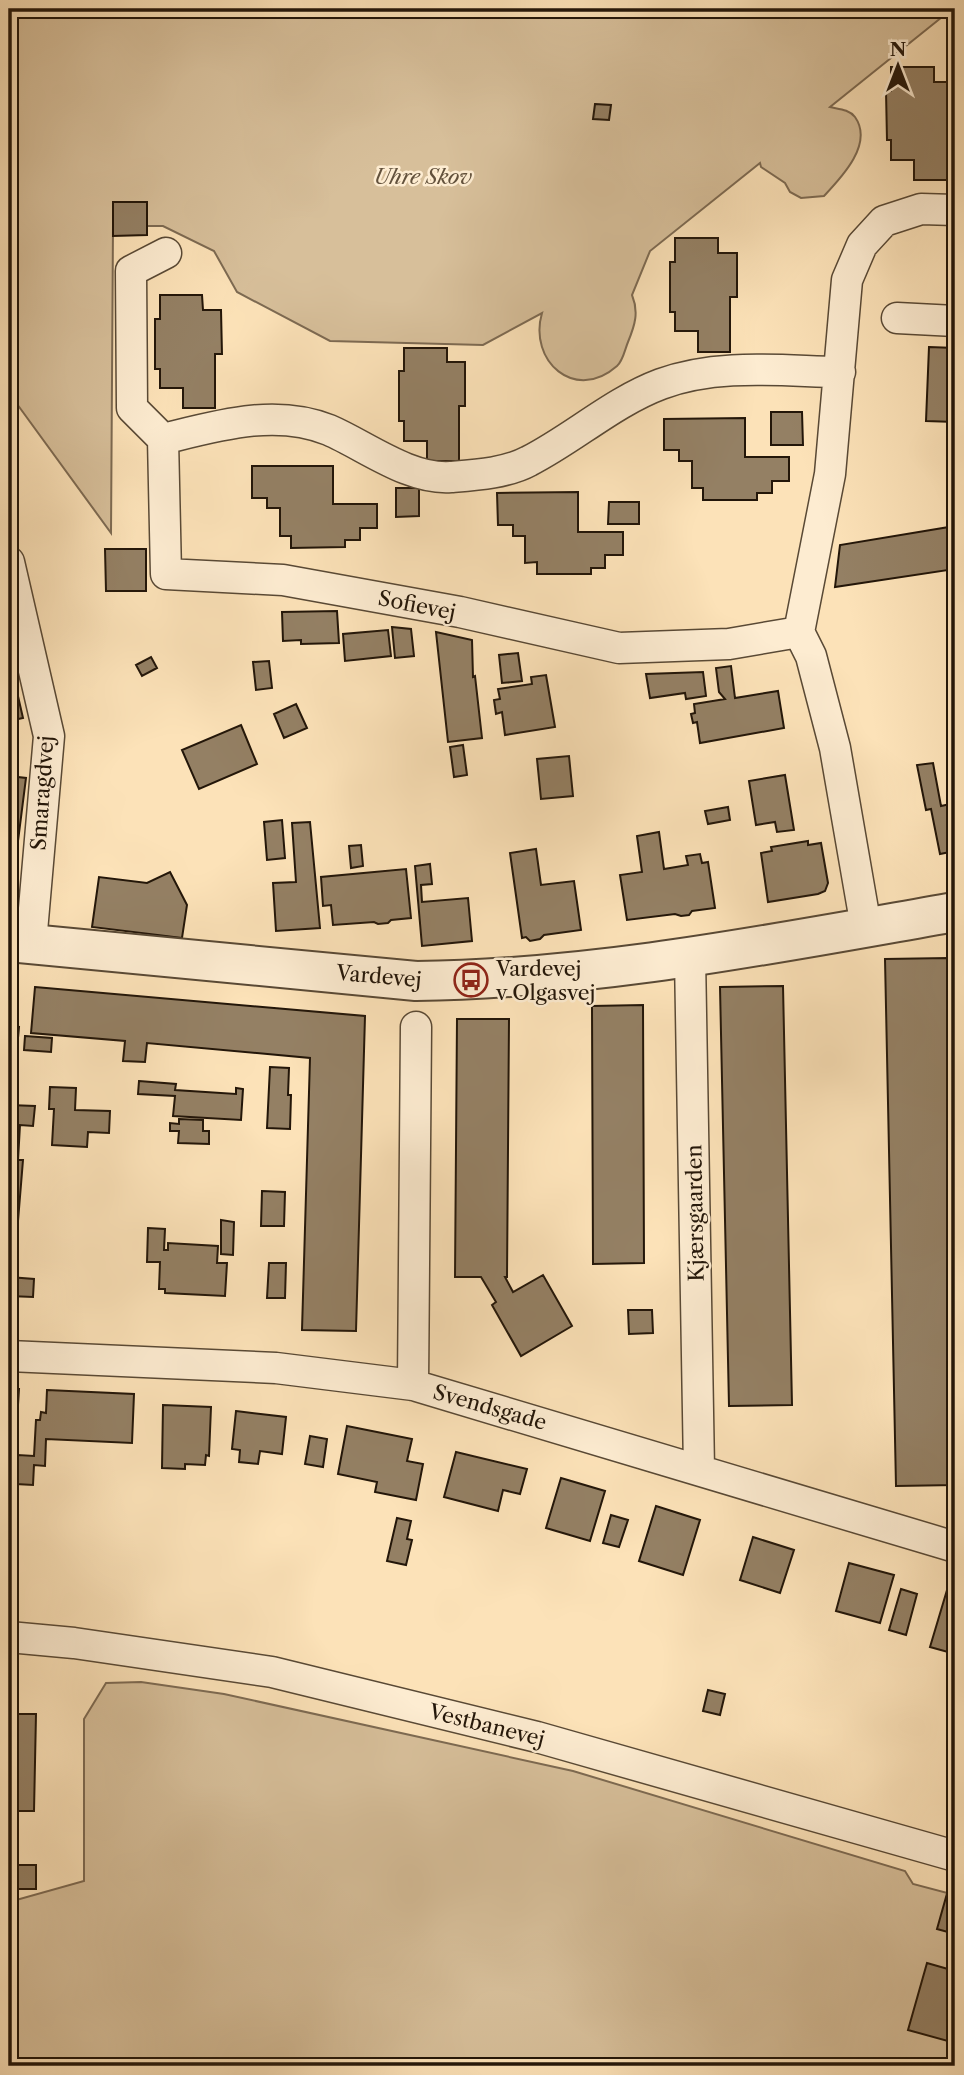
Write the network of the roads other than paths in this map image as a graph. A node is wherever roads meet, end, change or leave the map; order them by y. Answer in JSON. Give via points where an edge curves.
{"nodes":[{"id":1,"x":955,"y":210,"type":"edge"},
{"id":2,"x":166,"y":253,"type":"dead end"},
{"id":3,"x":897,"y":318,"type":"dead end"},
{"id":4,"x":955,"y":321,"type":"edge"},
{"id":5,"x":840,"y":372,"type":"junction"},
{"id":6,"x":163,"y":439,"type":"junction"},
{"id":7,"x":9,"y":562,"type":"edge"},
{"id":8,"x":799,"y":632,"type":"junction"},
{"id":9,"x":955,"y":912,"type":"edge"},
{"id":10,"x":866,"y":927,"type":"junction"},
{"id":11,"x":20,"y":942,"type":"edge"},
{"id":12,"x":690,"y":957,"type":"junction"},
{"id":13,"x":416,"y":1027,"type":"dead end"},
{"id":14,"x":9,"y":1356,"type":"edge"},
{"id":15,"x":413,"y":1385,"type":"junction"},
{"id":16,"x":699,"y":1469,"type":"junction"},
{"id":17,"x":955,"y":1547,"type":"edge"},
{"id":18,"x":9,"y":1637,"type":"edge"},
{"id":19,"x":955,"y":1856,"type":"edge"}],
"edges":[{"from":1,"to":5,"type":"street","via":[[921,209],[884,221],[862,245],[846,280]]},
{"from":2,"to":6,"type":"street","via":[[131,271],[132,408]]},
{"from":3,"to":4,"type":"street"},
{"from":5,"to":6,"type":"street","via":[[701,373],[633,397],[527,462],[447,477],[404,469],[327,429],[284,420],[236,421]]},
{"from":5,"to":8,"type":"street","via":[[830,474]]},
{"from":6,"to":8,"type":"street","name":"Sofievej","via":[[166,574],[283,580],[460,612],[620,648],[729,644]]},
{"from":7,"to":11,"type":"street","name":"Smaragdvej","via":[[49,736]]},
{"from":8,"to":10,"type":"street","via":[[811,656],[835,748]]},
{"from":9,"to":10,"type":"street","name":"Vardevej"},
{"from":10,"to":12,"type":"street","name":"Vardevej"},
{"from":11,"to":12,"type":"street","name":"Vardevej","via":[[416,981],[538,976]]},
{"from":12,"to":16,"type":"street","name":"Kjærsgaarden"},
{"from":13,"to":15,"type":"street"},
{"from":14,"to":15,"type":"street","name":"Svendsgade","via":[[276,1368]]},
{"from":15,"to":16,"type":"street","name":"Svendsgade"},
{"from":16,"to":17,"type":"street","name":"Svendsgade"},
{"from":18,"to":19,"type":"street","name":"Vestbanevej","via":[[272,1672],[537,1737]]}]}
